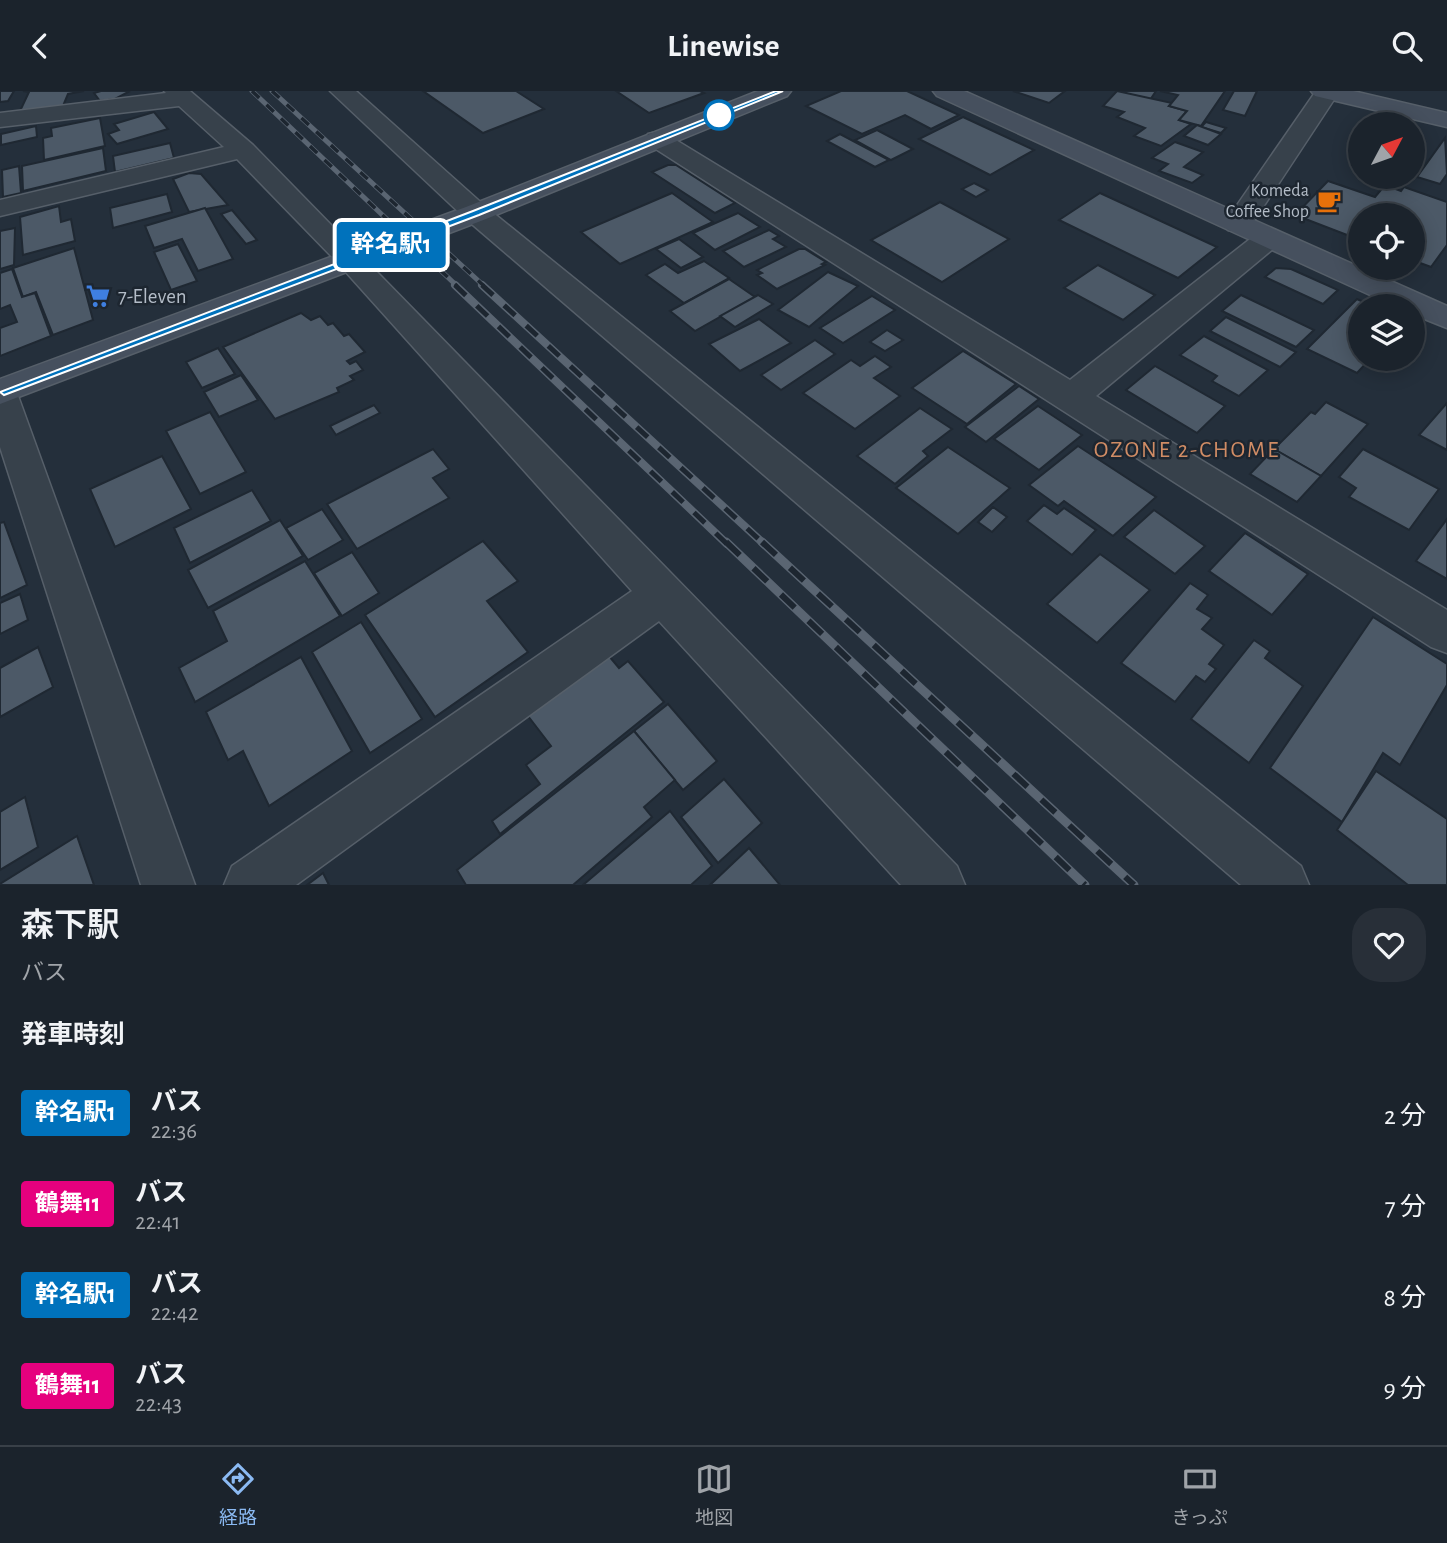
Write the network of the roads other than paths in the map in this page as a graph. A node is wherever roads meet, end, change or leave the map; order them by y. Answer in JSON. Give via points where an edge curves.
{"nodes":[{"id":1,"x":342,"y":91,"type":"edge"},
{"id":2,"x":779,"y":91,"type":"edge"},
{"id":3,"x":944,"y":91,"type":"edge"},
{"id":4,"x":1325,"y":92,"type":"edge"},
{"id":5,"x":180,"y":94,"type":"edge"},
{"id":6,"x":0,"y":120,"type":"edge"},
{"id":7,"x":1447,"y":120,"type":"edge"},
{"id":8,"x":657,"y":139,"type":"junction"},
{"id":9,"x":244,"y":150,"type":"junction"},
{"id":10,"x":0,"y":208,"type":"edge"},
{"id":11,"x":476,"y":213,"type":"junction"},
{"id":12,"x":1238,"y":224,"type":"junction"},
{"id":13,"x":1269,"y":239,"type":"junction"},
{"id":14,"x":349,"y":260,"type":"junction"},
{"id":15,"x":1447,"y":318,"type":"edge"},
{"id":16,"x":0,"y":393,"type":"edge"},
{"id":17,"x":1071,"y":398,"type":"junction"},
{"id":18,"x":661,"y":595,"type":"junction"},
{"id":19,"x":1447,"y":633,"type":"edge"},
{"id":20,"x":168,"y":885,"type":"edge"},
{"id":21,"x":251,"y":885,"type":"edge"},
{"id":22,"x":938,"y":885,"type":"edge"},
{"id":23,"x":1282,"y":885,"type":"edge"}],
"edges":[{"from":1,"to":11,"type":"street"},
{"from":2,"to":8,"type":"street"},
{"from":3,"to":12,"type":"street"},
{"from":4,"to":7,"type":"street"},
{"from":4,"to":12,"type":"street"},
{"from":5,"to":6,"type":"street"},
{"from":5,"to":9,"type":"street"},
{"from":8,"to":11,"type":"street"},
{"from":8,"to":17,"type":"street"},
{"from":9,"to":10,"type":"street"},
{"from":9,"to":14,"type":"street"},
{"from":11,"to":14,"type":"street"},
{"from":11,"to":23,"type":"street"},
{"from":12,"to":13,"type":"street"},
{"from":13,"to":15,"type":"street"},
{"from":13,"to":17,"type":"street"},
{"from":14,"to":16,"type":"street"},
{"from":14,"to":18,"type":"street"},
{"from":16,"to":20,"type":"street"},
{"from":17,"to":19,"type":"street"},
{"from":18,"to":21,"type":"street"},
{"from":18,"to":22,"type":"street"}]}
